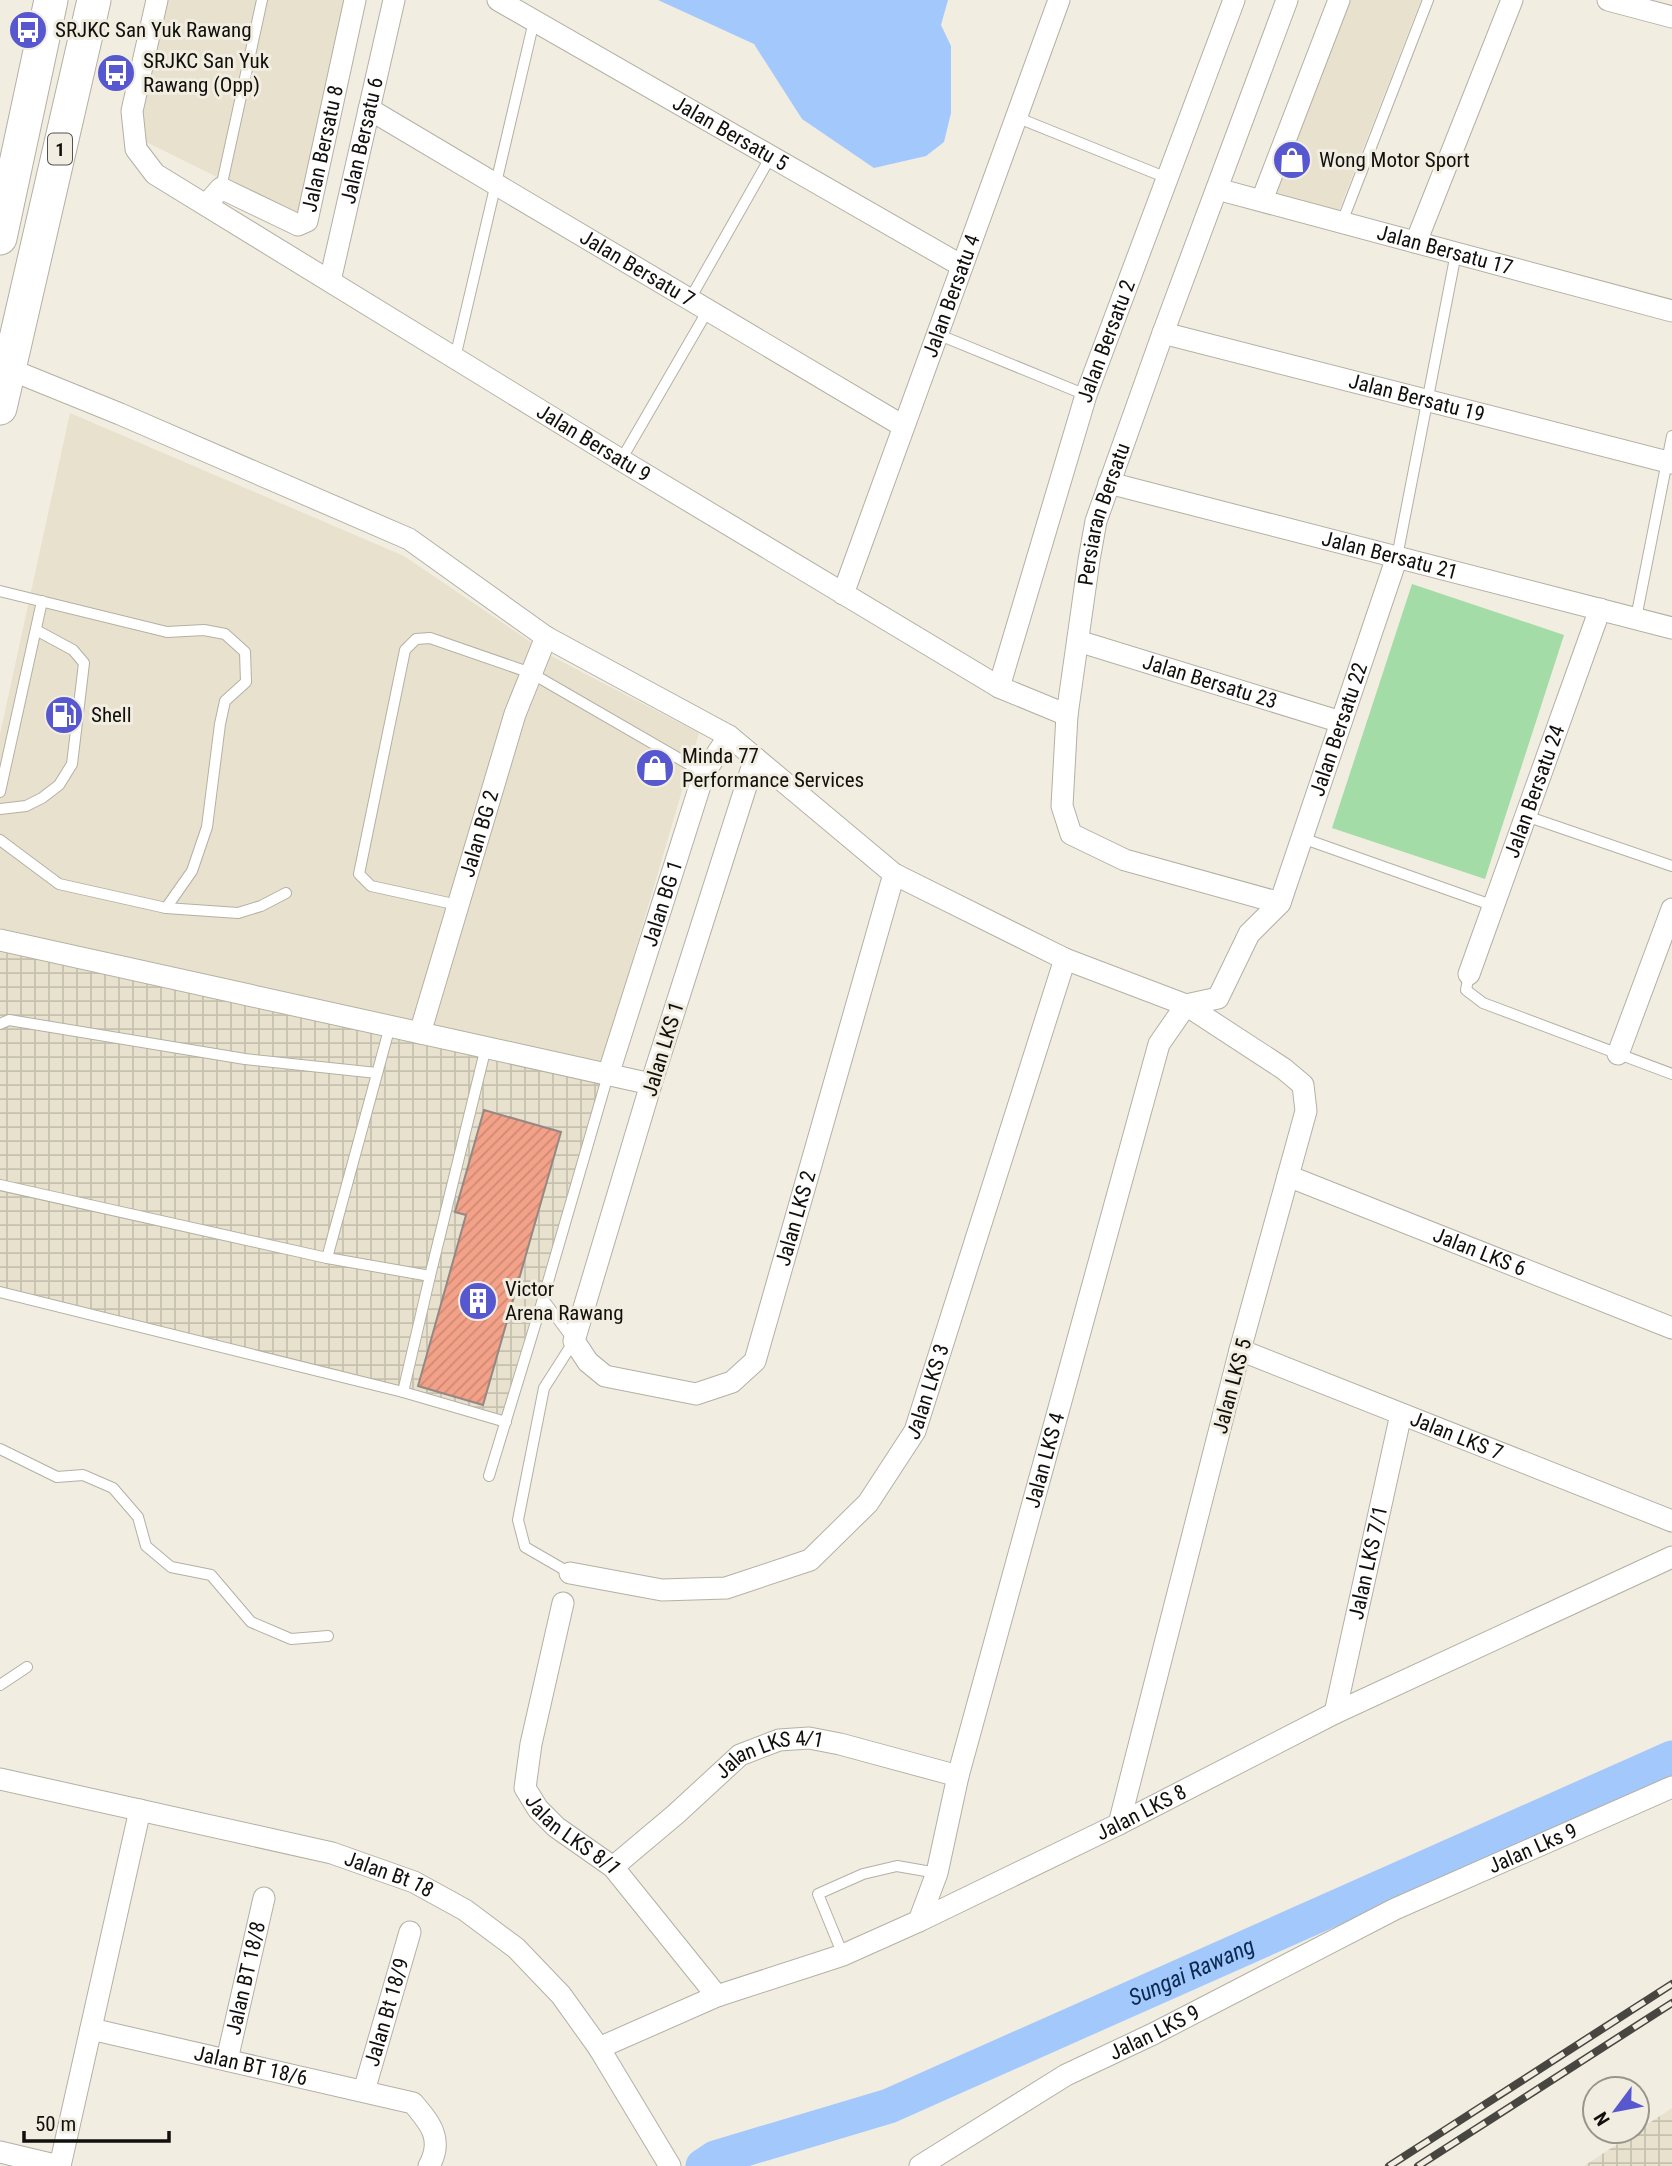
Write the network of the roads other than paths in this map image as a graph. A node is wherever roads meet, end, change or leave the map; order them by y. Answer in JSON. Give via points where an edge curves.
{"nodes":[{"id":1,"x":51,"y":0,"type":"edge"},
{"id":2,"x":94,"y":0,"type":"edge"},
{"id":3,"x":157,"y":0,"type":"edge"},
{"id":4,"x":262,"y":0,"type":"edge"},
{"id":5,"x":355,"y":0,"type":"edge"},
{"id":6,"x":394,"y":0,"type":"edge"},
{"id":7,"x":498,"y":0,"type":"edge"},
{"id":8,"x":1059,"y":0,"type":"edge"},
{"id":9,"x":1234,"y":0,"type":"edge"},
{"id":10,"x":1287,"y":0,"type":"edge"},
{"id":11,"x":1339,"y":0,"type":"edge"},
{"id":12,"x":1427,"y":0,"type":"edge"},
{"id":13,"x":1513,"y":0,"type":"edge"},
{"id":14,"x":1619,"y":1,"type":"edge"},
{"id":15,"x":1672,"y":16,"type":"edge"},
{"id":16,"x":534,"y":21,"type":"junction"},
{"id":17,"x":369,"y":109,"type":"junction"},
{"id":18,"x":1016,"y":117,"type":"junction"},
{"id":19,"x":771,"y":156,"type":"junction"},
{"id":20,"x":1167,"y":178,"type":"junction"},
{"id":21,"x":497,"y":184,"type":"junction"},
{"id":22,"x":221,"y":188,"type":"junction"},
{"id":23,"x":1217,"y":189,"type":"junction"},
{"id":24,"x":1262,"y":200,"type":"junction"},
{"id":25,"x":206,"y":205,"type":"junction"},
{"id":26,"x":1342,"y":222,"type":"junction"},
{"id":27,"x":2,"y":227,"type":"edge"},
{"id":28,"x":1416,"y":242,"type":"junction"},
{"id":29,"x":1456,"y":253,"type":"junction"},
{"id":30,"x":962,"y":266,"type":"junction"},
{"id":31,"x":330,"y":281,"type":"junction"},
{"id":32,"x":25,"y":299,"type":"junction"},
{"id":33,"x":699,"y":304,"type":"junction"},
{"id":34,"x":1672,"y":311,"type":"edge"},
{"id":35,"x":0,"y":326,"type":"edge"},
{"id":36,"x":1163,"y":333,"type":"junction"},
{"id":37,"x":937,"y":334,"type":"junction"},
{"id":38,"x":454,"y":358,"type":"junction"},
{"id":39,"x":2,"y":394,"type":"edge"},
{"id":40,"x":1086,"y":395,"type":"junction"},
{"id":41,"x":1427,"y":400,"type":"junction"},
{"id":42,"x":904,"y":426,"type":"junction"},
{"id":43,"x":1672,"y":436,"type":"edge"},
{"id":44,"x":621,"y":460,"type":"junction"},
{"id":45,"x":1670,"y":463,"type":"edge"},
{"id":46,"x":1109,"y":483,"type":"junction"},
{"id":47,"x":1397,"y":557,"type":"junction"},
{"id":48,"x":0,"y":592,"type":"edge"},
{"id":49,"x":842,"y":594,"type":"junction"},
{"id":50,"x":42,"y":601,"type":"junction"},
{"id":51,"x":1600,"y":609,"type":"junction"},
{"id":52,"x":1636,"y":618,"type":"junction"},
{"id":53,"x":1672,"y":628,"type":"edge"},
{"id":54,"x":36,"y":630,"type":"junction"},
{"id":55,"x":546,"y":637,"type":"junction"},
{"id":56,"x":1078,"y":642,"type":"junction"},
{"id":57,"x":531,"y":673,"type":"junction"},
{"id":58,"x":999,"y":688,"type":"junction"},
{"id":59,"x":1067,"y":715,"type":"junction"},
{"id":60,"x":1341,"y":722,"type":"junction"},
{"id":61,"x":729,"y":736,"type":"junction"},
{"id":62,"x":755,"y":758,"type":"junction"},
{"id":63,"x":704,"y":773,"type":"junction"},
{"id":64,"x":0,"y":792,"type":"edge"},
{"id":65,"x":0,"y":809,"type":"edge"},
{"id":66,"x":1526,"y":816,"type":"junction"},
{"id":67,"x":1302,"y":838,"type":"junction"},
{"id":68,"x":0,"y":840,"type":"edge"},
{"id":69,"x":1672,"y":866,"type":"edge"},
{"id":70,"x":894,"y":874,"type":"junction"},
{"id":71,"x":286,"y":894,"type":"dead end"},
{"id":72,"x":1280,"y":903,"type":"junction"},
{"id":73,"x":458,"y":905,"type":"junction"},
{"id":74,"x":1494,"y":906,"type":"junction"},
{"id":75,"x":166,"y":908,"type":"junction"},
{"id":76,"x":1672,"y":909,"type":"edge"},
{"id":77,"x":0,"y":940,"type":"edge"},
{"id":78,"x":1065,"y":959,"type":"junction"},
{"id":79,"x":1469,"y":974,"type":"joint"},
{"id":80,"x":1186,"y":1005,"type":"junction"},
{"id":81,"x":0,"y":1024,"type":"edge"},
{"id":82,"x":390,"y":1026,"type":"junction"},
{"id":83,"x":420,"y":1033,"type":"junction"},
{"id":84,"x":486,"y":1048,"type":"junction"},
{"id":85,"x":1618,"y":1054,"type":"junction"},
{"id":86,"x":377,"y":1073,"type":"junction"},
{"id":87,"x":1672,"y":1074,"type":"edge"},
{"id":88,"x":608,"y":1075,"type":"junction"},
{"id":89,"x":651,"y":1084,"type":"junction"},
{"id":90,"x":1288,"y":1176,"type":"junction"},
{"id":91,"x":0,"y":1185,"type":"edge"},
{"id":92,"x":327,"y":1258,"type":"junction"},
{"id":93,"x":430,"y":1276,"type":"junction"},
{"id":94,"x":0,"y":1292,"type":"edge"},
{"id":95,"x":543,"y":1299,"type":"junction"},
{"id":96,"x":1672,"y":1328,"type":"edge"},
{"id":97,"x":574,"y":1340,"type":"junction"},
{"id":98,"x":1240,"y":1350,"type":"junction"},
{"id":99,"x":403,"y":1392,"type":"junction"},
{"id":100,"x":1401,"y":1414,"type":"junction"},
{"id":101,"x":506,"y":1422,"type":"junction"},
{"id":102,"x":0,"y":1449,"type":"edge"},
{"id":103,"x":489,"y":1476,"type":"dead end"},
{"id":104,"x":1672,"y":1521,"type":"edge"},
{"id":105,"x":1672,"y":1557,"type":"edge"},
{"id":106,"x":570,"y":1573,"type":"joint"},
{"id":107,"x":563,"y":1603,"type":"dead end"},
{"id":108,"x":328,"y":1636,"type":"dead end"},
{"id":109,"x":27,"y":1667,"type":"dead end"},
{"id":110,"x":0,"y":1685,"type":"edge"},
{"id":111,"x":1335,"y":1713,"type":"junction"},
{"id":112,"x":958,"y":1776,"type":"junction"},
{"id":113,"x":0,"y":1779,"type":"edge"},
{"id":114,"x":1672,"y":1787,"type":"edge"},
{"id":115,"x":140,"y":1810,"type":"junction"},
{"id":116,"x":1119,"y":1824,"type":"junction"},
{"id":117,"x":613,"y":1867,"type":"junction"},
{"id":118,"x":937,"y":1873,"type":"junction"},
{"id":119,"x":264,"y":1898,"type":"dead end"},
{"id":120,"x":1395,"y":1909,"type":"joint"},
{"id":121,"x":919,"y":1921,"type":"junction"},
{"id":122,"x":410,"y":1932,"type":"dead end"},
{"id":123,"x":844,"y":1955,"type":"junction"},
{"id":124,"x":717,"y":1996,"type":"junction"},
{"id":125,"x":91,"y":2029,"type":"junction"},
{"id":126,"x":599,"y":2048,"type":"junction"},
{"id":127,"x":228,"y":2060,"type":"junction"},
{"id":128,"x":364,"y":2091,"type":"junction"},
{"id":129,"x":0,"y":2152,"type":"edge"},
{"id":130,"x":666,"y":2159,"type":"edge"},
{"id":131,"x":59,"y":2166,"type":"edge"},
{"id":132,"x":429,"y":2166,"type":"edge"},
{"id":133,"x":920,"y":2166,"type":"edge"}],
"edges":[{"from":1,"to":27,"type":"main road","number":"1"},
{"from":2,"to":32,"type":"main road","number":"1"},
{"from":3,"to":25,"type":"street","name":"Jalan Bersatu 9","via":[[132,111],[136,149],[155,174]]},
{"from":4,"to":22,"type":"lane"},
{"from":5,"to":22,"type":"street","name":"Jalan Bersatu 8","via":[[307,221],[298,225]]},
{"from":6,"to":17,"type":"street","name":"Jalan Bersatu 6"},
{"from":7,"to":16,"type":"street","name":"Jalan Bersatu 5"},
{"from":8,"to":18,"type":"street","name":"Jalan Bersatu 4"},
{"from":9,"to":20,"type":"street","name":"Jalan Bersatu 2"},
{"from":10,"to":23,"type":"street","name":"Persiaran Bersatu"},
{"from":11,"to":24,"type":"street"},
{"from":12,"to":26,"type":"lane"},
{"from":13,"to":28,"type":"street"},
{"from":14,"to":15,"type":"street"},
{"from":16,"to":19,"type":"street","name":"Jalan Bersatu 5"},
{"from":16,"to":21,"type":"lane"},
{"from":17,"to":21,"type":"street","name":"Jalan Bersatu 7"},
{"from":17,"to":31,"type":"street","name":"Jalan Bersatu 6"},
{"from":18,"to":20,"type":"lane"},
{"from":18,"to":30,"type":"street","name":"Jalan Bersatu 4"},
{"from":19,"to":30,"type":"street","name":"Jalan Bersatu 5"},
{"from":19,"to":33,"type":"lane"},
{"from":20,"to":40,"type":"street","name":"Jalan Bersatu 2"},
{"from":21,"to":33,"type":"street","name":"Jalan Bersatu 7"},
{"from":21,"to":38,"type":"lane"},
{"from":22,"to":25,"type":"street"},
{"from":23,"to":24,"type":"street","name":"Jalan Bersatu 17"},
{"from":23,"to":36,"type":"street","name":"Persiaran Bersatu"},
{"from":24,"to":26,"type":"street","name":"Jalan Bersatu 17"},
{"from":25,"to":31,"type":"street","name":"Jalan Bersatu 9"},
{"from":26,"to":28,"type":"street","name":"Jalan Bersatu 17"},
{"from":28,"to":29,"type":"street","name":"Jalan Bersatu 17"},
{"from":29,"to":34,"type":"street","name":"Jalan Bersatu 17"},
{"from":29,"to":41,"type":"lane"},
{"from":30,"to":37,"type":"street","name":"Jalan Bersatu 4"},
{"from":31,"to":38,"type":"street","name":"Jalan Bersatu 9"},
{"from":32,"to":35,"type":"main road","via":[[13,318]]},
{"from":32,"to":39,"type":"main road","number":"1"},
{"from":33,"to":42,"type":"street","name":"Jalan Bersatu 7"},
{"from":33,"to":44,"type":"lane"},
{"from":36,"to":41,"type":"street","name":"Jalan Bersatu 19"},
{"from":36,"to":46,"type":"street","name":"Persiaran Bersatu"},
{"from":37,"to":40,"type":"lane"},
{"from":37,"to":42,"type":"street","name":"Jalan Bersatu 4"},
{"from":38,"to":44,"type":"street","name":"Jalan Bersatu 9"},
{"from":39,"to":55,"type":"street","name":"Jalan LKS 5","via":[[120,414],[409,539]]},
{"from":40,"to":58,"type":"street","name":"Jalan Bersatu 2"},
{"from":41,"to":45,"type":"street","name":"Jalan Bersatu 19"},
{"from":41,"to":47,"type":"lane"},
{"from":42,"to":49,"type":"street","name":"Jalan Bersatu 4"},
{"from":43,"to":45,"type":"lane"},
{"from":44,"to":49,"type":"street","name":"Jalan Bersatu 9"},
{"from":45,"to":52,"type":"lane"},
{"from":46,"to":47,"type":"street","name":"Jalan Bersatu 21"},
{"from":46,"to":56,"type":"street","name":"Persiaran Bersatu","via":[[1089,560]]},
{"from":47,"to":51,"type":"street","name":"Jalan Bersatu 21"},
{"from":47,"to":60,"type":"street","name":"Jalan Bersatu 22"},
{"from":48,"to":50,"type":"lane"},
{"from":49,"to":58,"type":"street","name":"Jalan Bersatu 9"},
{"from":50,"to":54,"type":"lane"},
{"from":50,"to":75,"type":"lane","via":[[167,632],[204,629],[225,634],[245,652],[246,682],[225,701],[220,724],[207,827],[192,871]]},
{"from":51,"to":52,"type":"street","name":"Jalan Bersatu 21"},
{"from":51,"to":66,"type":"street","name":"Jalan Bersatu 24"},
{"from":52,"to":53,"type":"street","name":"Jalan Bersatu 21"},
{"from":54,"to":64,"type":"lane"},
{"from":54,"to":65,"type":"lane","via":[[73,650],[84,663],[72,764],[59,785],[42,798],[26,806]]},
{"from":55,"to":57,"type":"street","name":"Jalan BG 2"},
{"from":55,"to":61,"type":"street","name":"Jalan LKS 5"},
{"from":56,"to":59,"type":"street","name":"Persiaran Bersatu"},
{"from":56,"to":60,"type":"street","name":"Jalan Bersatu 23"},
{"from":57,"to":63,"type":"lane"},
{"from":57,"to":73,"type":"street","name":"Jalan BG 2"},
{"from":57,"to":73,"type":"lane","via":[[430,638],[416,639],[405,650],[359,874],[372,886]]},
{"from":58,"to":59,"type":"street","name":"Jalan Bersatu 9"},
{"from":59,"to":72,"type":"street","name":"Persiaran Bersatu","via":[[1062,806],[1071,834],[1125,860]]},
{"from":60,"to":67,"type":"street","name":"Jalan Bersatu 22"},
{"from":61,"to":62,"type":"street","name":"Jalan LKS 5"},
{"from":61,"to":63,"type":"street","name":"Jalan BG 1"},
{"from":62,"to":70,"type":"street","name":"Jalan LKS 5"},
{"from":62,"to":89,"type":"street","name":"Jalan LKS 1"},
{"from":63,"to":88,"type":"street","name":"Jalan BG 1"},
{"from":66,"to":69,"type":"lane"},
{"from":66,"to":74,"type":"street","name":"Jalan Bersatu 24"},
{"from":67,"to":72,"type":"street","name":"Jalan Bersatu 22"},
{"from":67,"to":74,"type":"lane"},
{"from":68,"to":75,"type":"lane","via":[[59,884]]},
{"from":70,"to":78,"type":"street","name":"Jalan LKS 5"},
{"from":70,"to":97,"type":"street","name":"Jalan LKS 2","via":[[754,1361],[732,1382],[696,1394],[605,1376],[588,1362]]},
{"from":71,"to":75,"type":"lane","via":[[238,913]]},
{"from":72,"to":80,"type":"street","via":[[1249,934],[1218,998]]},
{"from":73,"to":83,"type":"street","name":"Jalan BG 2"},
{"from":74,"to":79,"type":"street","name":"Jalan Bersatu 24"},
{"from":76,"to":85,"type":"street"},
{"from":77,"to":82,"type":"street"},
{"from":78,"to":80,"type":"street","name":"Jalan LKS 5"},
{"from":78,"to":106,"type":"street","name":"Jalan LKS 3","via":[[915,1431],[868,1503],[810,1560],[726,1588],[662,1590]]},
{"from":79,"to":85,"type":"lane","via":[[1466,990],[1483,1003]]},
{"from":80,"to":90,"type":"street","name":"Jalan LKS 5","via":[[1303,1086],[1306,1111]]},
{"from":80,"to":112,"type":"street","name":"Jalan LKS 4","via":[[1159,1044]]},
{"from":81,"to":86,"type":"lane","via":[[9,1020],[245,1059]]},
{"from":82,"to":83,"type":"street"},
{"from":82,"to":86,"type":"lane"},
{"from":83,"to":84,"type":"street"},
{"from":84,"to":88,"type":"street"},
{"from":84,"to":93,"type":"lane"},
{"from":85,"to":87,"type":"lane"},
{"from":86,"to":92,"type":"lane"},
{"from":88,"to":89,"type":"street"},
{"from":88,"to":95,"type":"lane"},
{"from":89,"to":97,"type":"street","name":"Jalan LKS 1"},
{"from":90,"to":96,"type":"street","name":"Jalan LKS 6"},
{"from":90,"to":98,"type":"street","name":"Jalan LKS 5"},
{"from":91,"to":92,"type":"lane"},
{"from":92,"to":93,"type":"lane"},
{"from":93,"to":99,"type":"lane"},
{"from":94,"to":99,"type":"lane"},
{"from":95,"to":97,"type":"lane"},
{"from":95,"to":101,"type":"lane"},
{"from":97,"to":106,"type":"lane","via":[[544,1388],[518,1520],[525,1547]]},
{"from":98,"to":100,"type":"street","name":"Jalan LKS 7"},
{"from":98,"to":116,"type":"street","name":"Jalan LKS 5"},
{"from":99,"to":101,"type":"lane"},
{"from":100,"to":104,"type":"street","name":"Jalan LKS 7"},
{"from":100,"to":111,"type":"street","name":"Jalan LKS 7/1"},
{"from":101,"to":103,"type":"lane"},
{"from":102,"to":108,"type":"lane","via":[[57,1477],[83,1475],[113,1488],[138,1517],[146,1546],[171,1567],[211,1575],[251,1622],[291,1639]]},
{"from":105,"to":111,"type":"street","name":"Jalan LKS 8"},
{"from":107,"to":117,"type":"street","name":"Jalan LKS 8/1","via":[[525,1788],[556,1827]]},
{"from":109,"to":110,"type":"lane"},
{"from":111,"to":116,"type":"street","name":"Jalan LKS 8"},
{"from":112,"to":117,"type":"street","name":"Jalan LKS 4/1","via":[[840,1744],[809,1738],[779,1740],[740,1755]]},
{"from":112,"to":118,"type":"street","name":"Jalan LKS 4"},
{"from":113,"to":115,"type":"street","name":"Jalan Bt 18"},
{"from":114,"to":120,"type":"street","name":"Jalan Lks 9"},
{"from":115,"to":125,"type":"street"},
{"from":115,"to":126,"type":"street","name":"Jalan Bt 18","via":[[332,1853],[414,1882],[465,1910],[516,1948],[561,1995]]},
{"from":116,"to":121,"type":"street","name":"Jalan LKS 8"},
{"from":117,"to":124,"type":"street","name":"Jalan LKS 8/1"},
{"from":118,"to":121,"type":"street","name":"Jalan LKS 4"},
{"from":118,"to":123,"type":"lane","via":[[897,1866],[863,1874],[818,1894]]},
{"from":119,"to":127,"type":"street","name":"Jalan BT 18/8"},
{"from":120,"to":133,"type":"street","name":"Jalan LKS 9","via":[[1066,2075]]},
{"from":121,"to":123,"type":"street","name":"Jalan LKS 8"},
{"from":122,"to":128,"type":"street","name":"Jalan Bt 18/9"},
{"from":123,"to":124,"type":"street","name":"Jalan LKS 8"},
{"from":124,"to":126,"type":"street","name":"Jalan LKS 8"},
{"from":125,"to":127,"type":"street","name":"Jalan BT 18/6"},
{"from":125,"to":131,"type":"street"},
{"from":126,"to":130,"type":"street","name":"Jalan Bt 18"},
{"from":127,"to":128,"type":"street","name":"Jalan BT 18/6"},
{"from":128,"to":132,"type":"street","name":"Jalan BT 18/6","via":[[413,2103],[432,2126],[436,2154]]},
{"from":129,"to":131,"type":"street"}]}
